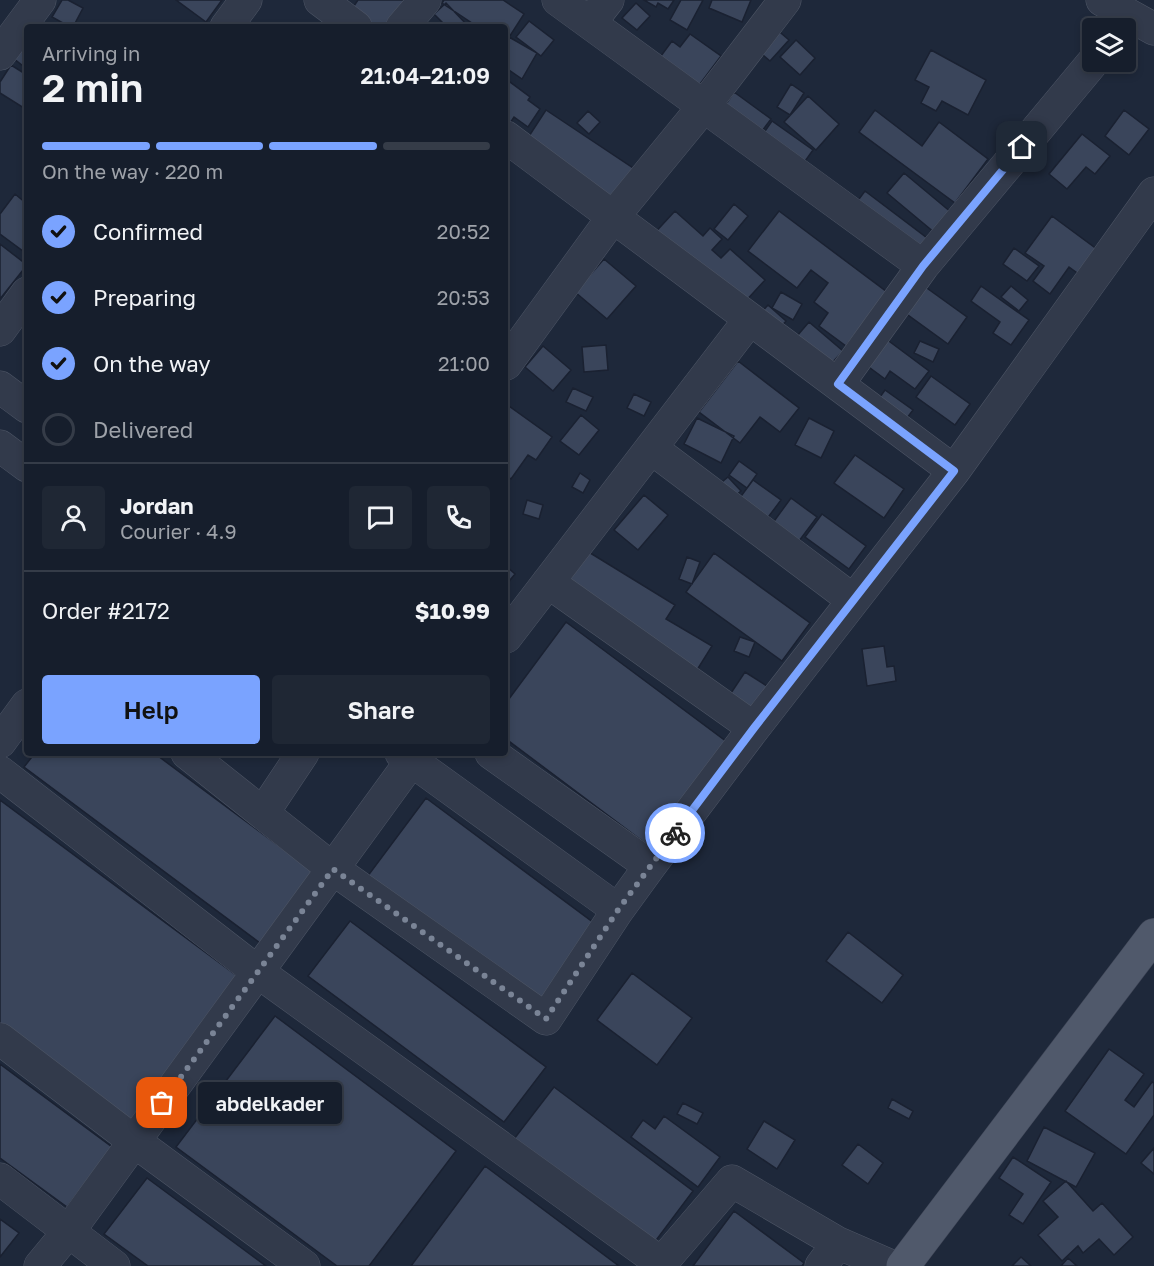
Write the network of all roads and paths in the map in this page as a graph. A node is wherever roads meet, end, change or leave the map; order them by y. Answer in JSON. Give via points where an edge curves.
{"nodes":[{"id":1,"x":40,"y":0,"type":"edge"},
{"id":2,"x":246,"y":0,"type":"edge"},
{"id":3,"x":320,"y":0,"type":"edge"},
{"id":4,"x":425,"y":0,"type":"edge"},
{"id":5,"x":558,"y":0,"type":"edge"},
{"id":6,"x":785,"y":0,"type":"edge"},
{"id":7,"x":1102,"y":0,"type":"edge"},
{"id":8,"x":599,"y":12,"type":"edge"},
{"id":9,"x":1127,"y":18,"type":"edge"},
{"id":10,"x":228,"y":24,"type":"edge"},
{"id":11,"x":352,"y":24,"type":"edge"},
{"id":12,"x":405,"y":24,"type":"edge"},
{"id":13,"x":0,"y":54,"type":"edge"},
{"id":14,"x":1085,"y":72,"type":"edge"},
{"id":15,"x":704,"y":106,"type":"junction"},
{"id":16,"x":508,"y":138,"type":"edge"},
{"id":17,"x":1154,"y":193,"type":"edge"},
{"id":18,"x":613,"y":217,"type":"junction"},
{"id":19,"x":923,"y":266,"type":"junction"},
{"id":20,"x":24,"y":297,"type":"edge"},
{"id":21,"x":750,"y":319,"type":"junction"},
{"id":22,"x":516,"y":329,"type":"edge"},
{"id":23,"x":0,"y":330,"type":"edge"},
{"id":24,"x":508,"y":357,"type":"edge"},
{"id":25,"x":838,"y":384,"type":"junction"},
{"id":26,"x":0,"y":387,"type":"edge"},
{"id":27,"x":24,"y":404,"type":"edge"},
{"id":28,"x":0,"y":446,"type":"edge"},
{"id":29,"x":651,"y":448,"type":"junction"},
{"id":30,"x":24,"y":464,"type":"edge"},
{"id":31,"x":954,"y":471,"type":"junction"},
{"id":32,"x":549,"y":582,"type":"junction"},
{"id":33,"x":852,"y":602,"type":"junction"},
{"id":34,"x":508,"y":634,"type":"edge"},
{"id":35,"x":24,"y":709,"type":"edge"},
{"id":36,"x":754,"y":728,"type":"junction"},
{"id":37,"x":0,"y":742,"type":"edge"},
{"id":38,"x":190,"y":756,"type":"edge"},
{"id":39,"x":301,"y":756,"type":"edge"},
{"id":40,"x":410,"y":756,"type":"edge"},
{"id":41,"x":495,"y":756,"type":"edge"},
{"id":42,"x":0,"y":772,"type":"edge"},
{"id":43,"x":263,"y":813,"type":"junction"},
{"id":44,"x":650,"y":866,"type":"junction"},
{"id":45,"x":333,"y":869,"type":"junction"},
{"id":46,"x":618,"y":910,"type":"junction"},
{"id":47,"x":1154,"y":935,"type":"edge"},
{"id":48,"x":258,"y":972,"type":"junction"},
{"id":49,"x":0,"y":1039,"type":"edge"},
{"id":50,"x":135,"y":1141,"type":"junction"},
{"id":51,"x":0,"y":1179,"type":"edge"},
{"id":52,"x":69,"y":1231,"type":"junction"},
{"id":53,"x":829,"y":1255,"type":"edge"},
{"id":54,"x":660,"y":1264,"type":"edge"},
{"id":55,"x":40,"y":1266,"type":"edge"},
{"id":56,"x":114,"y":1266,"type":"edge"},
{"id":57,"x":304,"y":1266,"type":"edge"},
{"id":58,"x":891,"y":1266,"type":"edge"},
{"id":59,"x":903,"y":1266,"type":"edge"}],
"edges":[{"from":1,"to":13,"type":"street"},
{"from":2,"to":10,"type":"street"},
{"from":3,"to":11,"type":"street"},
{"from":4,"to":12,"type":"street"},
{"from":5,"to":8,"type":"street"},
{"from":6,"to":15,"type":"street"},
{"from":7,"to":9,"type":"street"},
{"from":8,"to":15,"type":"street"},
{"from":14,"to":19,"type":"street"},
{"from":15,"to":18,"type":"street"},
{"from":15,"to":19,"type":"street"},
{"from":16,"to":18,"type":"street"},
{"from":17,"to":31,"type":"street"},
{"from":18,"to":21,"type":"street"},
{"from":18,"to":22,"type":"street"},
{"from":19,"to":25,"type":"street"},
{"from":20,"to":23,"type":"street"},
{"from":21,"to":25,"type":"street"},
{"from":21,"to":29,"type":"street"},
{"from":22,"to":24,"type":"street"},
{"from":25,"to":31,"type":"street"},
{"from":26,"to":27,"type":"street"},
{"from":28,"to":30,"type":"street"},
{"from":29,"to":32,"type":"street"},
{"from":29,"to":33,"type":"street"},
{"from":31,"to":33,"type":"street"},
{"from":32,"to":34,"type":"street"},
{"from":32,"to":36,"type":"street"},
{"from":33,"to":36,"type":"street"},
{"from":35,"to":37,"type":"street"},
{"from":36,"to":44,"type":"street"},
{"from":38,"to":43,"type":"street"},
{"from":39,"to":43,"type":"street"},
{"from":40,"to":45,"type":"street"},
{"from":40,"to":46,"type":"street"},
{"from":41,"to":44,"type":"street"},
{"from":42,"to":48,"type":"street"},
{"from":43,"to":45,"type":"street"},
{"from":44,"to":46,"type":"street"},
{"from":45,"to":46,"type":"street","via":[[546,1019]]},
{"from":45,"to":48,"type":"street"},
{"from":47,"to":59,"type":"main road"},
{"from":48,"to":50,"type":"street"},
{"from":48,"to":54,"type":"street"},
{"from":49,"to":50,"type":"street"},
{"from":50,"to":52,"type":"street"},
{"from":50,"to":57,"type":"street"},
{"from":51,"to":52,"type":"street"},
{"from":52,"to":55,"type":"street"},
{"from":52,"to":56,"type":"street"},
{"from":53,"to":54,"type":"street","via":[[732,1180]]},
{"from":53,"to":58,"type":"street"}]}
